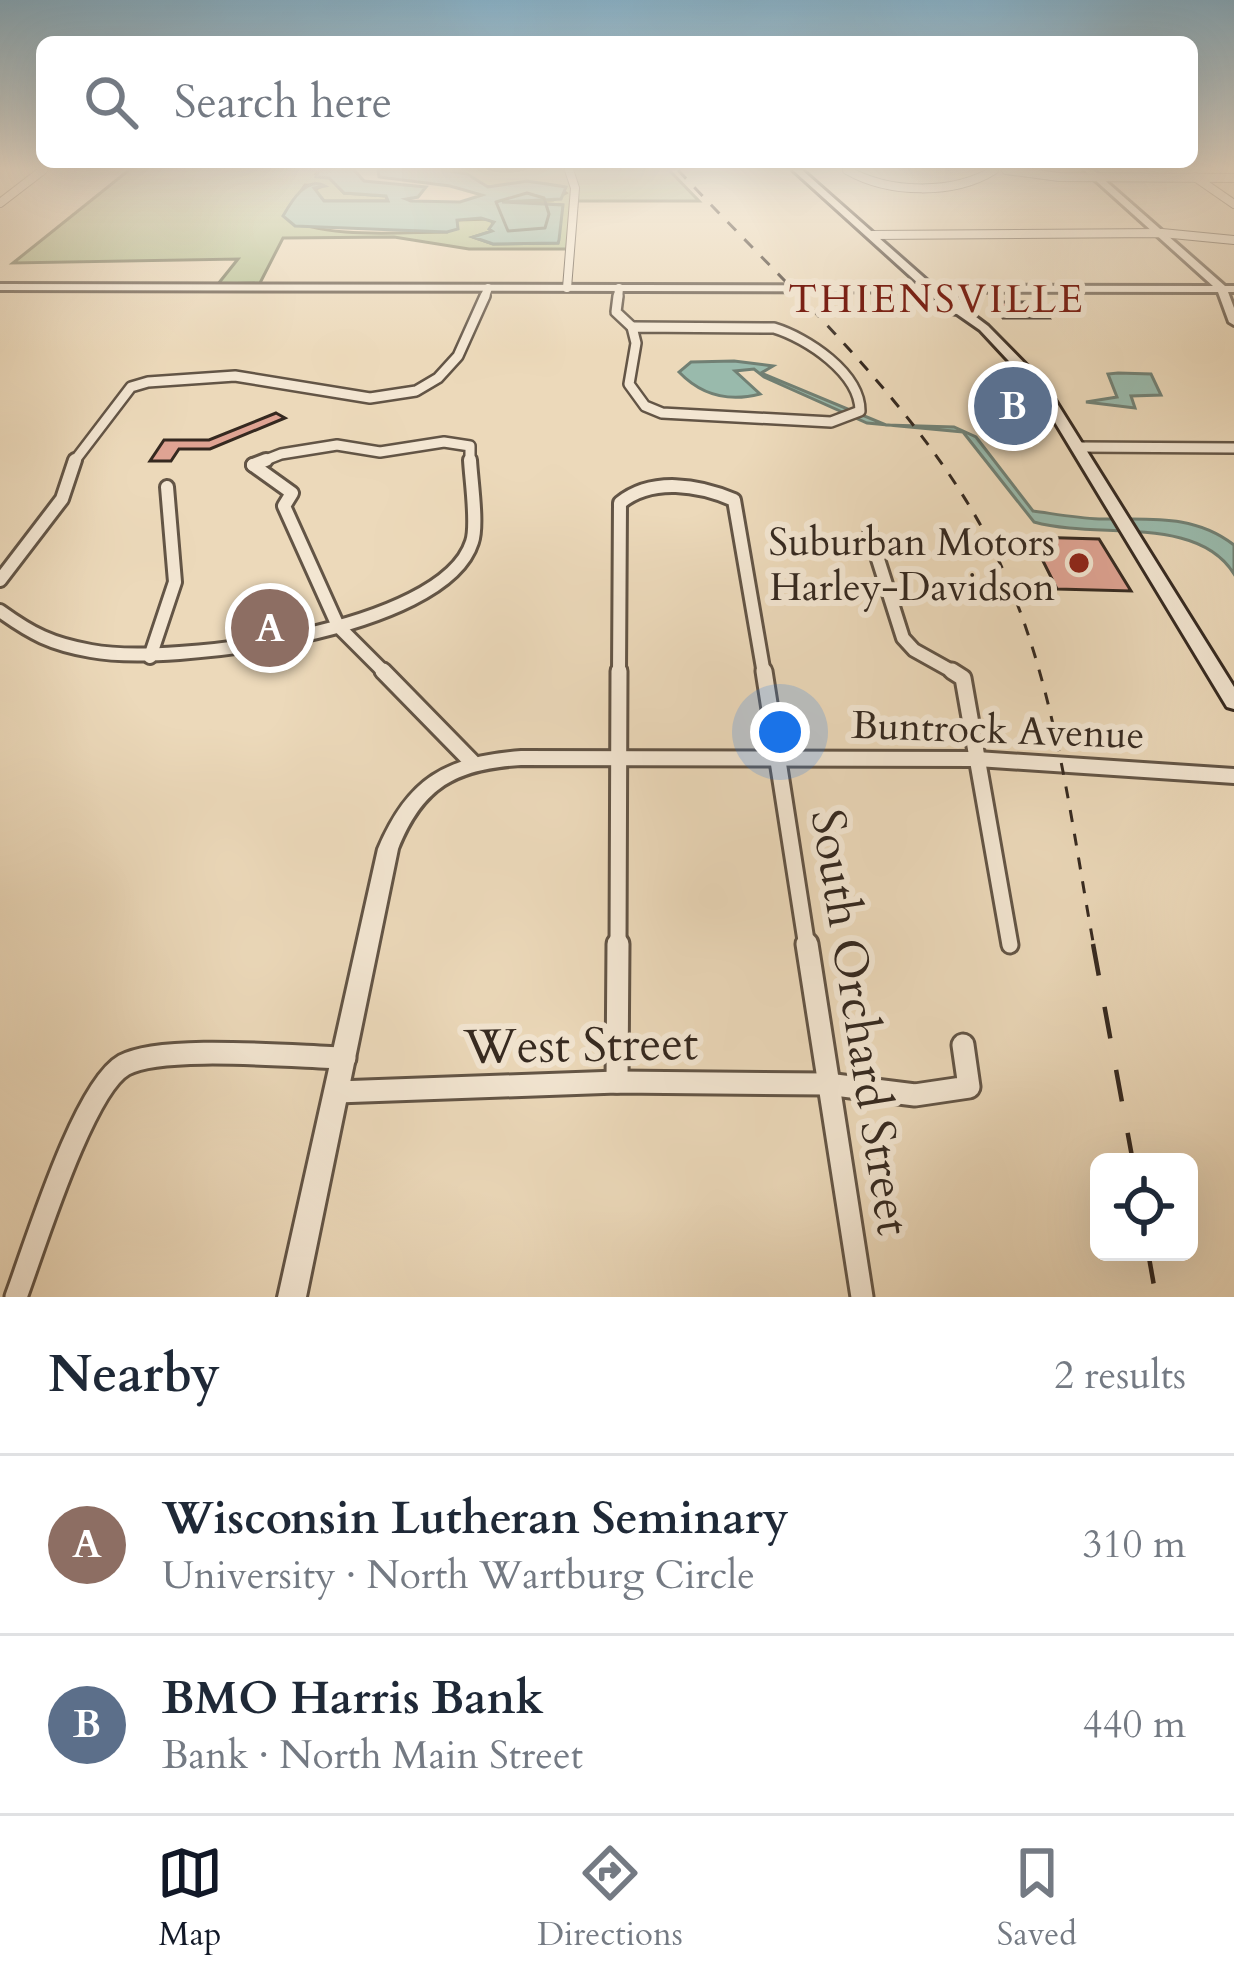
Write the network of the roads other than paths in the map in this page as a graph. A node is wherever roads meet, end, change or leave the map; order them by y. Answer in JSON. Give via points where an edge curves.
{"nodes":[{"id":1,"x":571,"y":231,"type":"edge"},
{"id":2,"x":867,"y":231,"type":"edge"},
{"id":3,"x":1159,"y":231,"type":"edge"},
{"id":4,"x":1162,"y":233,"type":"junction"},
{"id":5,"x":872,"y":235,"type":"junction"},
{"id":6,"x":1234,"y":240,"type":"edge"},
{"id":7,"x":0,"y":287,"type":"edge"},
{"id":8,"x":488,"y":288,"type":"junction"},
{"id":9,"x":567,"y":288,"type":"junction"},
{"id":10,"x":619,"y":288,"type":"junction"},
{"id":11,"x":932,"y":289,"type":"junction"},
{"id":12,"x":968,"y":289,"type":"junction"},
{"id":13,"x":1228,"y":289,"type":"edge"},
{"id":14,"x":953,"y":304,"type":"junction"},
{"id":15,"x":1234,"y":322,"type":"edge"},
{"id":16,"x":632,"y":327,"type":"junction"},
{"id":17,"x":1079,"y":447,"type":"junction"},
{"id":18,"x":1234,"y":448,"type":"edge"},
{"id":19,"x":166,"y":487,"type":"dead end"},
{"id":20,"x":870,"y":534,"type":"dead end"},
{"id":21,"x":0,"y":580,"type":"edge"},
{"id":22,"x":0,"y":611,"type":"edge"},
{"id":23,"x":338,"y":626,"type":"junction"},
{"id":24,"x":150,"y":657,"type":"junction"},
{"id":25,"x":1234,"y":702,"type":"edge"},
{"id":26,"x":616,"y":758,"type":"junction"},
{"id":27,"x":977,"y":759,"type":"junction"},
{"id":28,"x":779,"y":760,"type":"junction"},
{"id":29,"x":472,"y":761,"type":"junction"},
{"id":30,"x":1234,"y":776,"type":"edge"},
{"id":31,"x":1010,"y":945,"type":"dead end"},
{"id":32,"x":963,"y":1045,"type":"dead end"},
{"id":33,"x":345,"y":1058,"type":"junction"},
{"id":34,"x":617,"y":1082,"type":"junction"},
{"id":35,"x":827,"y":1084,"type":"junction"},
{"id":36,"x":337,"y":1092,"type":"junction"},
{"id":37,"x":16,"y":1297,"type":"edge"},
{"id":38,"x":292,"y":1297,"type":"edge"},
{"id":39,"x":862,"y":1297,"type":"edge"}],
"edges":[{"from":1,"to":9,"type":"street"},
{"from":2,"to":5,"type":"main road"},
{"from":3,"to":4,"type":"street"},
{"from":4,"to":5,"type":"street"},
{"from":4,"to":6,"type":"street"},
{"from":4,"to":13,"type":"street"},
{"from":5,"to":11,"type":"main road"},
{"from":7,"to":8,"type":"street"},
{"from":8,"to":9,"type":"street"},
{"from":8,"to":21,"type":"street","via":[[460,352],[419,390],[361,399],[262,378],[191,376],[131,387]]},
{"from":9,"to":10,"type":"street"},
{"from":10,"to":11,"type":"street"},
{"from":10,"to":16,"type":"street","via":[[616,312]]},
{"from":11,"to":12,"type":"street"},
{"from":11,"to":14,"type":"main road"},
{"from":12,"to":13,"type":"street"},
{"from":12,"to":14,"type":"main road","via":[[952,295]]},
{"from":13,"to":15,"type":"street"},
{"from":14,"to":17,"type":"main road","via":[[1040,387]]},
{"from":16,"to":16,"type":"street","via":[[796,334],[860,398],[854,415],[831,422],[645,406],[629,384]]},
{"from":17,"to":18,"type":"street"},
{"from":17,"to":25,"type":"main road"},
{"from":19,"to":24,"type":"street","via":[[175,582]]},
{"from":20,"to":27,"type":"street","via":[[904,638],[963,678]]},
{"from":22,"to":24,"type":"street","via":[[76,649]]},
{"from":23,"to":23,"type":"street","via":[[284,506],[292,493],[254,465],[337,445],[380,452],[470,446],[472,543],[461,567]]},
{"from":23,"to":24,"type":"street","via":[[268,646]]},
{"from":23,"to":29,"type":"street"},
{"from":26,"to":28,"type":"street","name":"Buntrock Avenue"},
{"from":26,"to":28,"type":"street","name":"South Orchard Street","via":[[620,503],[650,488],[715,490],[734,500]]},
{"from":26,"to":29,"type":"street","name":"Buntrock Avenue"},
{"from":26,"to":34,"type":"street"},
{"from":27,"to":28,"type":"street","name":"Buntrock Avenue"},
{"from":27,"to":30,"type":"street","name":"Buntrock Avenue"},
{"from":27,"to":31,"type":"street"},
{"from":28,"to":35,"type":"street","name":"South Orchard Street"},
{"from":29,"to":33,"type":"street","via":[[434,781],[398,823]]},
{"from":32,"to":35,"type":"street","name":"West Street","via":[[969,1088],[915,1095]]},
{"from":33,"to":36,"type":"street"},
{"from":33,"to":37,"type":"street","via":[[154,1058],[112,1073],[90,1109]]},
{"from":34,"to":35,"type":"street","name":"West Street"},
{"from":34,"to":36,"type":"street","name":"West Street"},
{"from":35,"to":39,"type":"street","name":"South Orchard Street"},
{"from":36,"to":38,"type":"street"}]}
